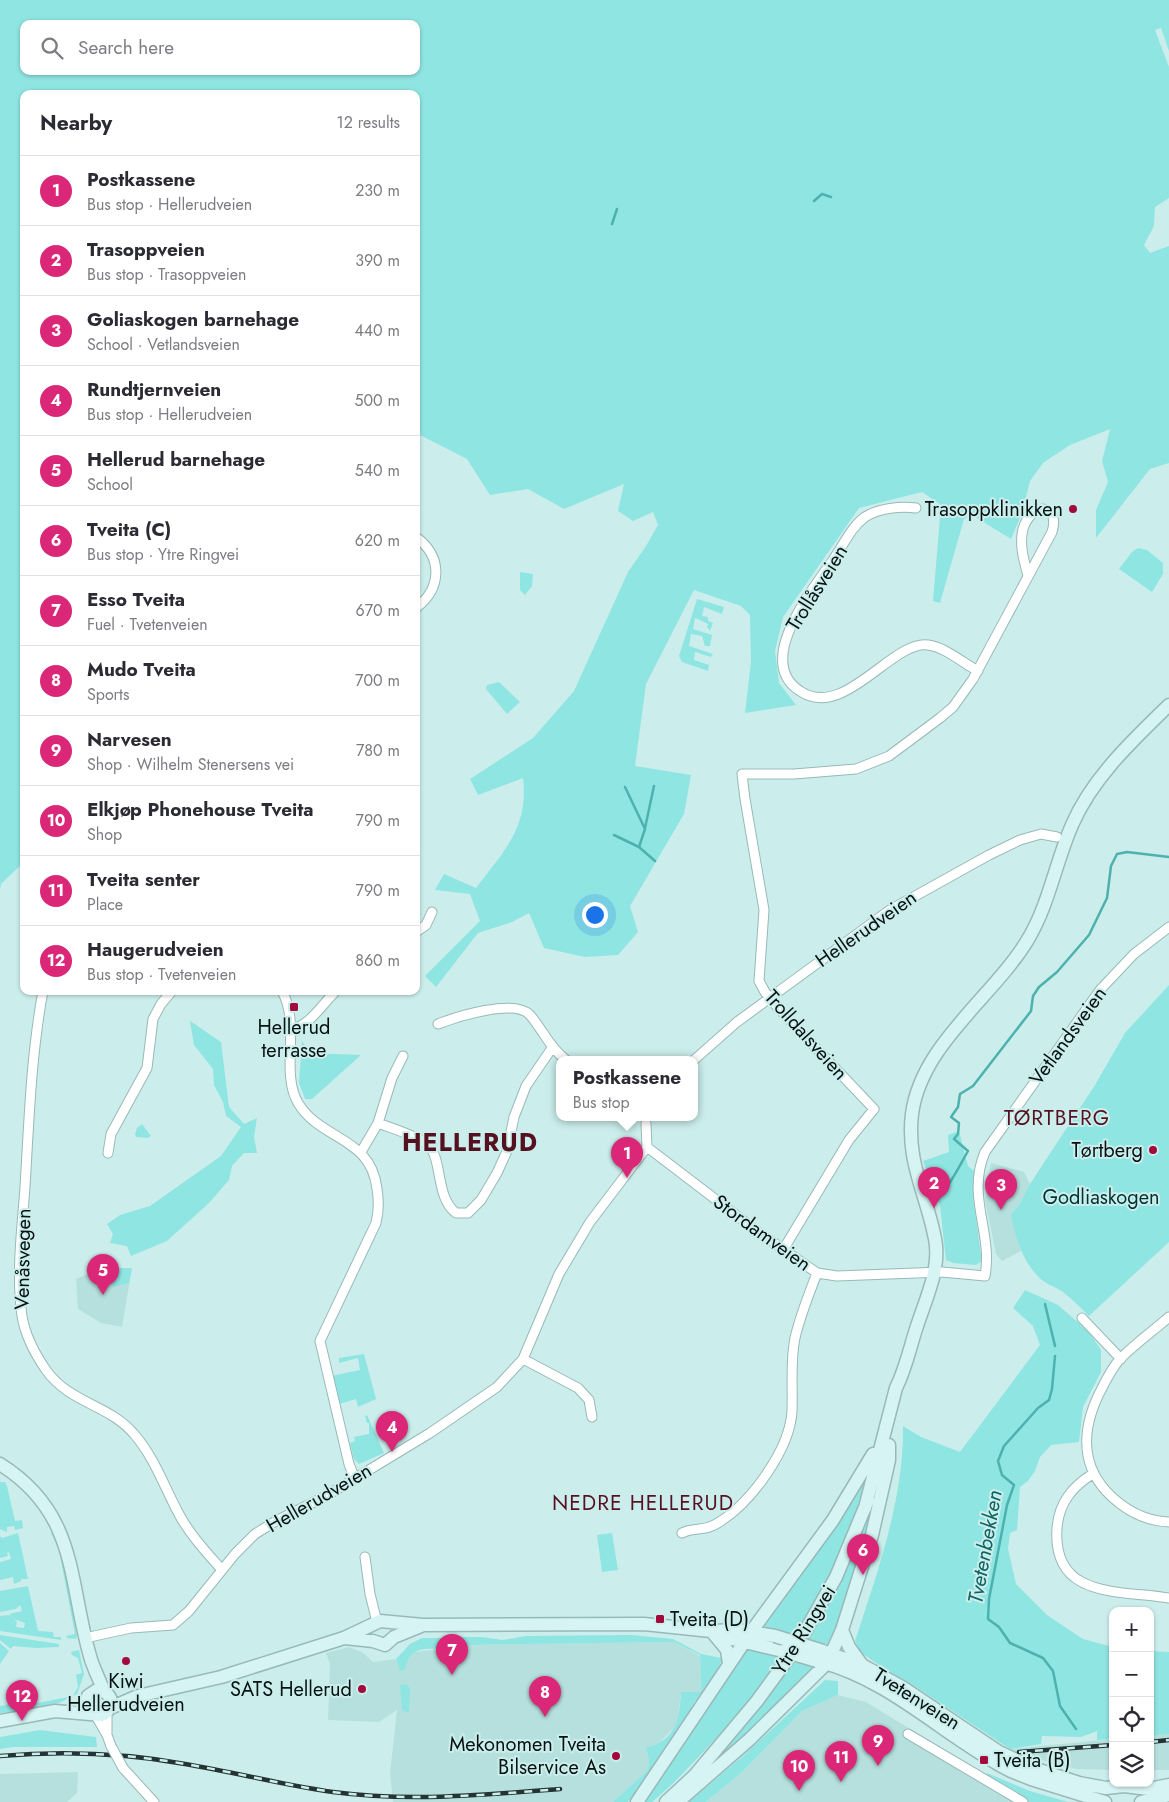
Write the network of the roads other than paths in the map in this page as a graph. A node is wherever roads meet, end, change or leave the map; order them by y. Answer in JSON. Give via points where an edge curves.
{"nodes":[{"id":1,"x":916,"y":508,"type":"dead end"},
{"id":2,"x":420,"y":540,"type":"edge"},
{"id":3,"x":1028,"y":576,"type":"junction"},
{"id":4,"x":420,"y":604,"type":"edge"},
{"id":5,"x":978,"y":671,"type":"junction"},
{"id":6,"x":1169,"y":705,"type":"edge"},
{"id":7,"x":1062,"y":838,"type":"junction"},
{"id":8,"x":432,"y":912,"type":"dead end"},
{"id":9,"x":1169,"y":927,"type":"edge"},
{"id":10,"x":420,"y":929,"type":"edge"},
{"id":11,"x":42,"y":995,"type":"edge"},
{"id":12,"x":169,"y":995,"type":"edge"},
{"id":13,"x":284,"y":995,"type":"edge"},
{"id":14,"x":332,"y":995,"type":"edge"},
{"id":15,"x":770,"y":998,"type":"junction"},
{"id":16,"x":438,"y":1024,"type":"dead end"},
{"id":17,"x":291,"y":1030,"type":"junction"},
{"id":18,"x":552,"y":1048,"type":"junction"},
{"id":19,"x":403,"y":1056,"type":"dead end"},
{"id":20,"x":561,"y":1056,"type":"edge"},
{"id":21,"x":698,"y":1056,"type":"edge"},
{"id":22,"x":645,"y":1121,"type":"edge"},
{"id":23,"x":378,"y":1123,"type":"junction"},
{"id":24,"x":647,"y":1147,"type":"junction"},
{"id":25,"x":361,"y":1152,"type":"junction"},
{"id":26,"x":108,"y":1153,"type":"dead end"},
{"id":27,"x":783,"y":1250,"type":"junction"},
{"id":28,"x":929,"y":1272,"type":"junction"},
{"id":29,"x":817,"y":1273,"type":"junction"},
{"id":30,"x":986,"y":1276,"type":"joint"},
{"id":31,"x":1169,"y":1317,"type":"edge"},
{"id":32,"x":1082,"y":1318,"type":"dead end"},
{"id":33,"x":523,"y":1359,"type":"junction"},
{"id":34,"x":1121,"y":1359,"type":"junction"},
{"id":35,"x":592,"y":1417,"type":"dead end"},
{"id":36,"x":886,"y":1442,"type":"junction"},
{"id":37,"x":0,"y":1464,"type":"edge"},
{"id":38,"x":1094,"y":1473,"type":"junction"},
{"id":39,"x":355,"y":1479,"type":"junction"},
{"id":40,"x":1169,"y":1522,"type":"edge"},
{"id":41,"x":682,"y":1533,"type":"dead end"},
{"id":42,"x":365,"y":1557,"type":"dead end"},
{"id":43,"x":222,"y":1570,"type":"junction"},
{"id":44,"x":1169,"y":1598,"type":"edge"},
{"id":45,"x":379,"y":1623,"type":"junction"},
{"id":46,"x":423,"y":1625,"type":"junction"},
{"id":47,"x":712,"y":1631,"type":"junction"},
{"id":48,"x":840,"y":1635,"type":"junction"},
{"id":49,"x":394,"y":1637,"type":"junction"},
{"id":50,"x":752,"y":1637,"type":"junction"},
{"id":51,"x":85,"y":1638,"type":"junction"},
{"id":52,"x":344,"y":1638,"type":"junction"},
{"id":53,"x":373,"y":1641,"type":"junction"},
{"id":54,"x":90,"y":1658,"type":"junction"},
{"id":55,"x":825,"y":1658,"type":"junction"},
{"id":56,"x":858,"y":1663,"type":"junction"},
{"id":57,"x":729,"y":1664,"type":"junction"},
{"id":58,"x":106,"y":1693,"type":"junction"},
{"id":59,"x":88,"y":1696,"type":"junction"},
{"id":60,"x":138,"y":1696,"type":"junction"},
{"id":61,"x":55,"y":1711,"type":"junction"},
{"id":62,"x":102,"y":1713,"type":"junction"},
{"id":63,"x":743,"y":1717,"type":"junction"},
{"id":64,"x":0,"y":1721,"type":"edge"},
{"id":65,"x":908,"y":1734,"type":"dead end"},
{"id":66,"x":1169,"y":1786,"type":"edge"},
{"id":67,"x":1116,"y":1788,"type":"junction"},
{"id":68,"x":1130,"y":1788,"type":"junction"},
{"id":69,"x":1169,"y":1795,"type":"edge"},
{"id":70,"x":154,"y":1802,"type":"edge"},
{"id":71,"x":637,"y":1802,"type":"edge"},
{"id":72,"x":657,"y":1802,"type":"edge"},
{"id":73,"x":666,"y":1802,"type":"edge"},
{"id":74,"x":677,"y":1802,"type":"edge"},
{"id":75,"x":1023,"y":1802,"type":"edge"},
{"id":76,"x":1105,"y":1802,"type":"edge"},
{"id":77,"x":1110,"y":1802,"type":"edge"},
{"id":78,"x":1136,"y":1802,"type":"edge"},
{"id":79,"x":1141,"y":1802,"type":"edge"}],
"edges":[{"from":1,"to":5,"type":"street","name":"Trollåsveien","via":[[893,508],[868,516],[851,533],[789,628],[784,653],[788,680],[794,688],[810,696],[833,696],[849,690],[906,651],[922,644],[936,647]]},
{"from":2,"to":4,"type":"street","via":[[436,568],[434,587]]},
{"from":3,"to":3,"type":"street","via":[[1022,554],[1023,530],[1032,513],[1045,509],[1052,514],[1054,527]]},
{"from":3,"to":5,"type":"street"},
{"from":5,"to":15,"type":"street","name":"Trolldalsveien","via":[[953,707],[902,747],[874,763],[850,770],[742,774],[764,910],[759,981]]},
{"from":6,"to":7,"type":"main road","via":[[1095,785]]},
{"from":7,"to":15,"type":"street","name":"Hellerudveien","via":[[1041,834],[1020,840],[923,890],[877,919]]},
{"from":7,"to":28,"type":"main road","name":"Ytre Ringvei","via":[[1043,909],[1027,940],[1014,961],[939,1051],[920,1086],[912,1116],[910,1147],[933,1230]]},
{"from":8,"to":10,"type":"street","via":[[426,925]]},
{"from":9,"to":30,"type":"street","name":"Vetlandsveien","via":[[1134,954],[1100,990],[984,1152],[976,1182],[987,1258]]},
{"from":11,"to":43,"type":"street","name":"Venåsvegen","via":[[30,1082],[20,1246],[20,1296],[24,1325],[35,1353],[61,1388],[116,1418],[134,1434],[187,1527]]},
{"from":12,"to":26,"type":"street","via":[[153,1019],[147,1068],[111,1134]]},
{"from":13,"to":17,"type":"street"},
{"from":14,"to":17,"type":"street","via":[[299,1027]]},
{"from":15,"to":21,"type":"street","name":"Hellerudveien"},
{"from":15,"to":27,"type":"street","name":"Trolldalsveien","via":[[874,1109],[850,1140]]},
{"from":16,"to":18,"type":"street","via":[[488,1010],[516,1008],[530,1016]]},
{"from":17,"to":25,"type":"street","via":[[292,1079],[297,1100],[316,1122]]},
{"from":18,"to":20,"type":"street"},
{"from":18,"to":23,"type":"street","via":[[526,1086],[498,1173],[481,1200],[468,1213],[456,1213],[447,1202],[428,1145]]},
{"from":19,"to":23,"type":"street","via":[[392,1078]]},
{"from":22,"to":24,"type":"street"},
{"from":23,"to":25,"type":"street"},
{"from":24,"to":27,"type":"street","name":"Stordamveien"},
{"from":24,"to":33,"type":"street","name":"Hellerudveien","via":[[590,1222],[559,1274]]},
{"from":25,"to":39,"type":"street","via":[[369,1162],[376,1181],[378,1214],[367,1246],[320,1341]]},
{"from":27,"to":29,"type":"street","name":"Stordamveien"},
{"from":28,"to":29,"type":"street","name":"Stordamveien","via":[[837,1276]]},
{"from":28,"to":30,"type":"street","name":"Stordamveien"},
{"from":28,"to":36,"type":"main road","name":"Ytre Ringvei","via":[[928,1295],[905,1371],[896,1388]]},
{"from":29,"to":41,"type":"street","via":[[795,1339],[791,1421],[781,1448],[757,1486],[732,1513],[708,1529],[689,1529]]},
{"from":31,"to":34,"type":"street"},
{"from":32,"to":34,"type":"street"},
{"from":33,"to":35,"type":"street","via":[[578,1388],[589,1400]]},
{"from":33,"to":39,"type":"street","name":"Hellerudveien","via":[[501,1384],[475,1404]]},
{"from":34,"to":38,"type":"street","via":[[1088,1418],[1087,1449]]},
{"from":36,"to":48,"type":"main road","via":[[889,1460],[876,1521]]},
{"from":36,"to":50,"type":"main road"},
{"from":36,"to":63,"type":"main road","name":"Ytre Ringvei","via":[[846,1557],[817,1614]]},
{"from":37,"to":51,"type":"main road","via":[[35,1493],[63,1537],[74,1573]]},
{"from":38,"to":40,"type":"street","via":[[1123,1507],[1144,1518]]},
{"from":38,"to":44,"type":"street","via":[[1072,1489],[1060,1514],[1056,1539],[1062,1562],[1080,1582],[1102,1590]]},
{"from":39,"to":43,"type":"street","name":"Hellerudveien","via":[[261,1530]]},
{"from":42,"to":45,"type":"street","via":[[370,1594]]},
{"from":43,"to":51,"type":"street","name":"Hellerudveien","via":[[190,1611],[173,1625],[130,1628]]},
{"from":45,"to":46,"type":"main road","name":"Tvetenveien"},
{"from":45,"to":49,"type":"main road","via":[[393,1628]]},
{"from":45,"to":52,"type":"main road","name":"Tvetenveien"},
{"from":45,"to":53,"type":"main road","via":[[370,1635]]},
{"from":46,"to":47,"type":"main road","name":"Tvetenveien","via":[[644,1624]]},
{"from":46,"to":49,"type":"main road","name":"Tvetenveien"},
{"from":47,"to":50,"type":"main road","name":"Tvetenveien"},
{"from":47,"to":57,"type":"main road","via":[[727,1650]]},
{"from":48,"to":55,"type":"main road"},
{"from":48,"to":56,"type":"main road"},
{"from":49,"to":53,"type":"main road","name":"Tvetenveien","via":[[385,1645]]},
{"from":50,"to":55,"type":"main road","name":"Tvetenveien","bridge":true,"via":[[788,1640]]},
{"from":50,"to":57,"type":"main road"},
{"from":51,"to":54,"type":"main road"},
{"from":52,"to":53,"type":"main road","name":"Tvetenveien"},
{"from":52,"to":60,"type":"main road","name":"Tvetenveien","via":[[221,1677]]},
{"from":54,"to":58,"type":"main road"},
{"from":54,"to":59,"type":"main road"},
{"from":55,"to":56,"type":"main road","name":"Tvetenveien"},
{"from":55,"to":74,"type":"main road","via":[[750,1739]]},
{"from":55,"to":76,"type":"main road","name":"Tvetenveien","via":[[899,1697],[1002,1766],[1031,1779]]},
{"from":56,"to":67,"type":"main road","name":"Tvetenveien","via":[[926,1701],[1016,1760],[1078,1783]]},
{"from":57,"to":71,"type":"main road"},
{"from":58,"to":59,"type":"main road","name":"Tvetenveien","via":[[97,1690]]},
{"from":58,"to":60,"type":"main road","name":"Tvetenveien"},
{"from":58,"to":62,"type":"main road","via":[[112,1702]]},
{"from":59,"to":61,"type":"main road","name":"Tvetenveien"},
{"from":59,"to":62,"type":"main road","via":[[87,1709]]},
{"from":60,"to":62,"type":"main road","name":"Tvetenveien"},
{"from":61,"to":62,"type":"main road","name":"Tvetenveien"},
{"from":61,"to":64,"type":"main road","name":"Tvetenveien"},
{"from":62,"to":70,"type":"street","bridge":true,"via":[[111,1746],[123,1768]]},
{"from":63,"to":72,"type":"main road","name":"Ytre Ringvei"},
{"from":63,"to":73,"type":"main road","name":"Ytre Ringvei","via":[[694,1776]]},
{"from":65,"to":75,"type":"street"},
{"from":66,"to":68,"type":"main road","name":"Tvetenveien"},
{"from":67,"to":68,"type":"main road","name":"Tvetenveien"},
{"from":67,"to":77,"type":"main road","via":[[1111,1793]]},
{"from":68,"to":78,"type":"main road","via":[[1136,1795]]},
{"from":69,"to":79,"type":"main road"}]}
